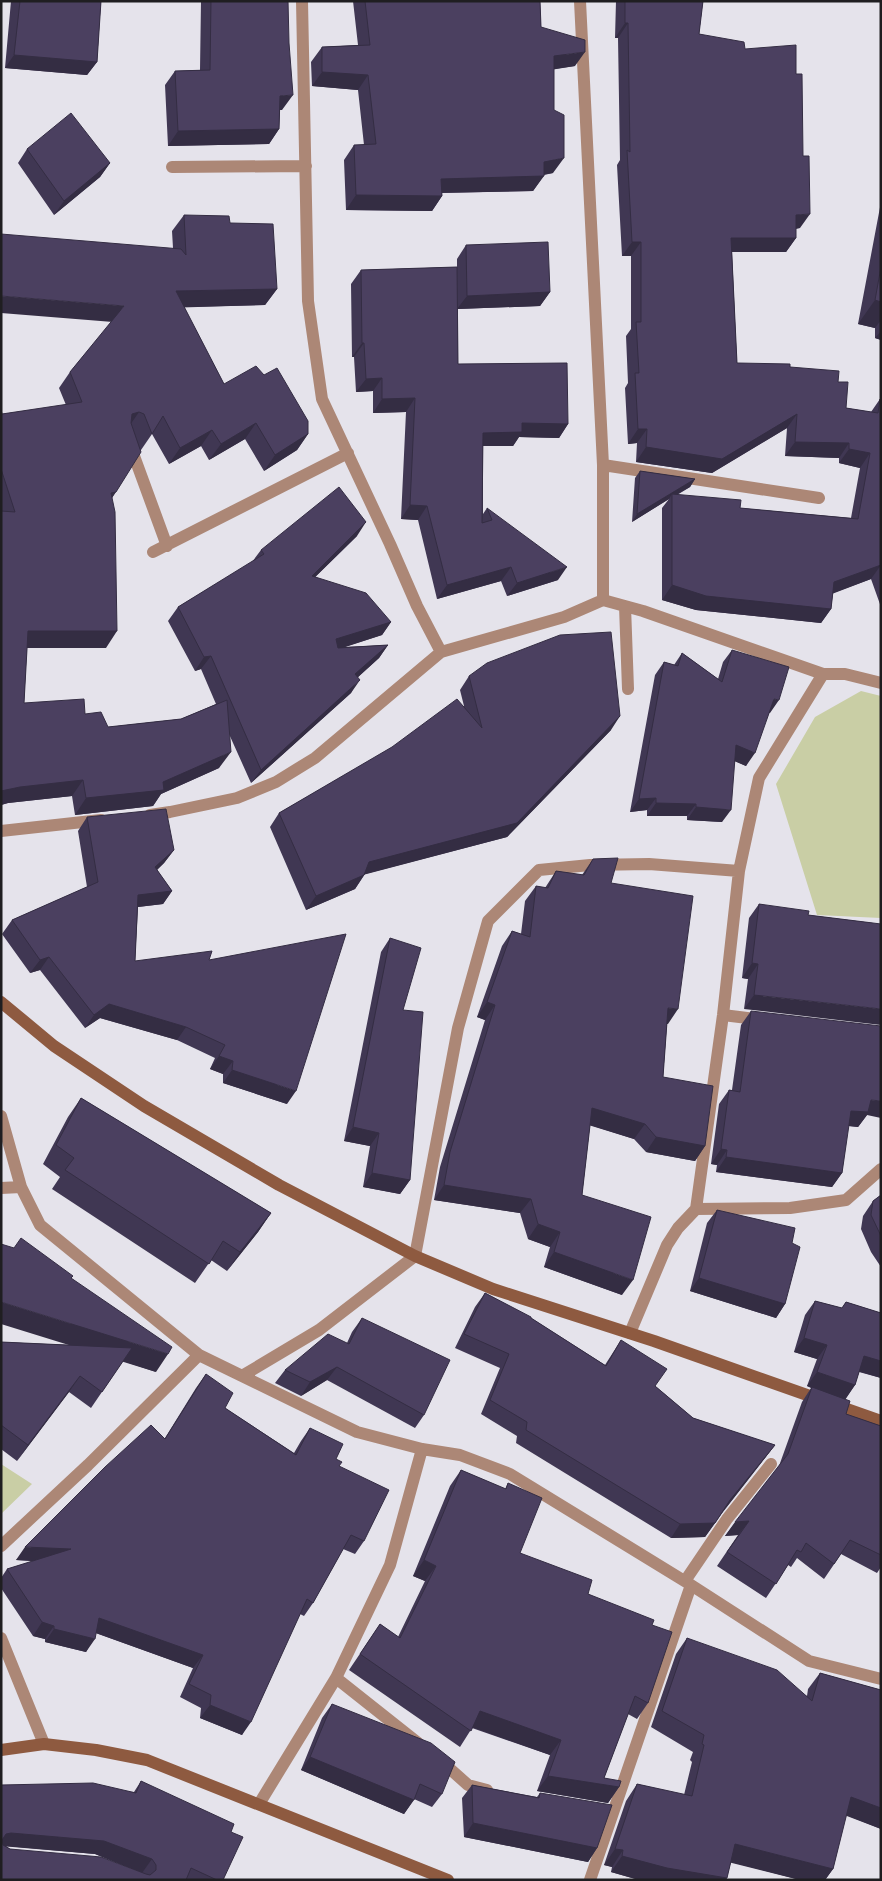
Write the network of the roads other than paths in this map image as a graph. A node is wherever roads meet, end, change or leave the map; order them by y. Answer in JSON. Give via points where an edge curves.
{"nodes":[{"id":1,"x":302,"y":1,"type":"edge"},
{"id":2,"x":580,"y":1,"type":"edge"},
{"id":3,"x":306,"y":166,"type":"junction"},
{"id":4,"x":172,"y":167,"type":"dead end"},
{"id":5,"x":127,"y":436,"type":"edge"},
{"id":6,"x":348,"y":453,"type":"junction"},
{"id":7,"x":603,"y":465,"type":"junction"},
{"id":8,"x":819,"y":498,"type":"dead end"},
{"id":9,"x":167,"y":546,"type":"junction"},
{"id":10,"x":153,"y":552,"type":"dead end"},
{"id":11,"x":603,"y":600,"type":"junction"},
{"id":12,"x":625,"y":606,"type":"junction"},
{"id":13,"x":441,"y":652,"type":"junction"},
{"id":14,"x":823,"y":674,"type":"junction"},
{"id":15,"x":881,"y":683,"type":"edge"},
{"id":16,"x":628,"y":689,"type":"dead end"},
{"id":17,"x":141,"y":816,"type":"edge"},
{"id":18,"x":111,"y":819,"type":"edge"},
{"id":19,"x":1,"y":830,"type":"edge"},
{"id":20,"x":739,"y":871,"type":"junction"},
{"id":21,"x":1,"y":1002,"type":"edge"},
{"id":22,"x":723,"y":1015,"type":"junction"},
{"id":23,"x":772,"y":1020,"type":"edge"},
{"id":24,"x":1,"y":1116,"type":"edge"},
{"id":25,"x":881,"y":1169,"type":"edge"},
{"id":26,"x":21,"y":1187,"type":"junction"},
{"id":27,"x":1,"y":1188,"type":"edge"},
{"id":28,"x":696,"y":1209,"type":"junction"},
{"id":29,"x":414,"y":1256,"type":"junction"},
{"id":30,"x":630,"y":1333,"type":"junction"},
{"id":31,"x":199,"y":1355,"type":"junction"},
{"id":32,"x":242,"y":1376,"type":"junction"},
{"id":33,"x":881,"y":1421,"type":"edge"},
{"id":34,"x":422,"y":1449,"type":"junction"},
{"id":35,"x":771,"y":1464,"type":"edge"},
{"id":36,"x":1,"y":1546,"type":"edge"},
{"id":37,"x":688,"y":1583,"type":"junction"},
{"id":38,"x":1,"y":1638,"type":"edge"},
{"id":39,"x":336,"y":1678,"type":"junction"},
{"id":40,"x":881,"y":1679,"type":"edge"},
{"id":41,"x":44,"y":1744,"type":"junction"},
{"id":42,"x":1,"y":1750,"type":"edge"},
{"id":43,"x":497,"y":1793,"type":"edge"},
{"id":44,"x":259,"y":1804,"type":"junction"},
{"id":45,"x":448,"y":1880,"type":"edge"},
{"id":46,"x":590,"y":1880,"type":"edge"}],
"edges":[{"from":1,"to":3,"type":"street"},
{"from":2,"to":7,"type":"street"},
{"from":3,"to":4,"type":"street"},
{"from":3,"to":6,"type":"street","via":[[308,301],[322,399]]},
{"from":5,"to":9,"type":"street"},
{"from":6,"to":9,"type":"street"},
{"from":6,"to":13,"type":"street"},
{"from":7,"to":8,"type":"street"},
{"from":7,"to":11,"type":"street"},
{"from":9,"to":10,"type":"street"},
{"from":11,"to":12,"type":"street"},
{"from":11,"to":13,"type":"street","via":[[564,616]]},
{"from":12,"to":14,"type":"street"},
{"from":12,"to":16,"type":"street"},
{"from":13,"to":17,"type":"street","via":[[315,758],[276,782],[237,798]]},
{"from":14,"to":15,"type":"street","via":[[845,674]]},
{"from":14,"to":20,"type":"street","via":[[759,778]]},
{"from":18,"to":19,"type":"street"},
{"from":20,"to":22,"type":"street"},
{"from":20,"to":29,"type":"street","via":[[649,864],[539,870],[488,921],[458,1028]]},
{"from":21,"to":29,"type":"street","via":[[54,1046],[144,1106],[279,1185]]},
{"from":22,"to":23,"type":"street"},
{"from":22,"to":28,"type":"street"},
{"from":24,"to":26,"type":"street"},
{"from":25,"to":28,"type":"street","via":[[846,1200],[790,1208]]},
{"from":26,"to":27,"type":"street"},
{"from":26,"to":31,"type":"street","via":[[40,1225]]},
{"from":28,"to":30,"type":"street","via":[[667,1245]]},
{"from":29,"to":30,"type":"street","via":[[493,1289]]},
{"from":29,"to":32,"type":"street","via":[[319,1330]]},
{"from":30,"to":33,"type":"street"},
{"from":31,"to":32,"type":"street"},
{"from":31,"to":36,"type":"street"},
{"from":32,"to":34,"type":"street","via":[[357,1432]]},
{"from":34,"to":37,"type":"street","via":[[460,1455],[510,1474]]},
{"from":34,"to":39,"type":"street","via":[[390,1565]]},
{"from":35,"to":37,"type":"street","via":[[727,1519]]},
{"from":37,"to":40,"type":"street","via":[[809,1661]]},
{"from":37,"to":46,"type":"street","via":[[608,1811]]},
{"from":38,"to":41,"type":"street"},
{"from":39,"to":43,"type":"street","via":[[468,1785]]},
{"from":39,"to":44,"type":"street"},
{"from":41,"to":42,"type":"street"},
{"from":41,"to":44,"type":"street","via":[[147,1760]]},
{"from":44,"to":45,"type":"street"}]}
